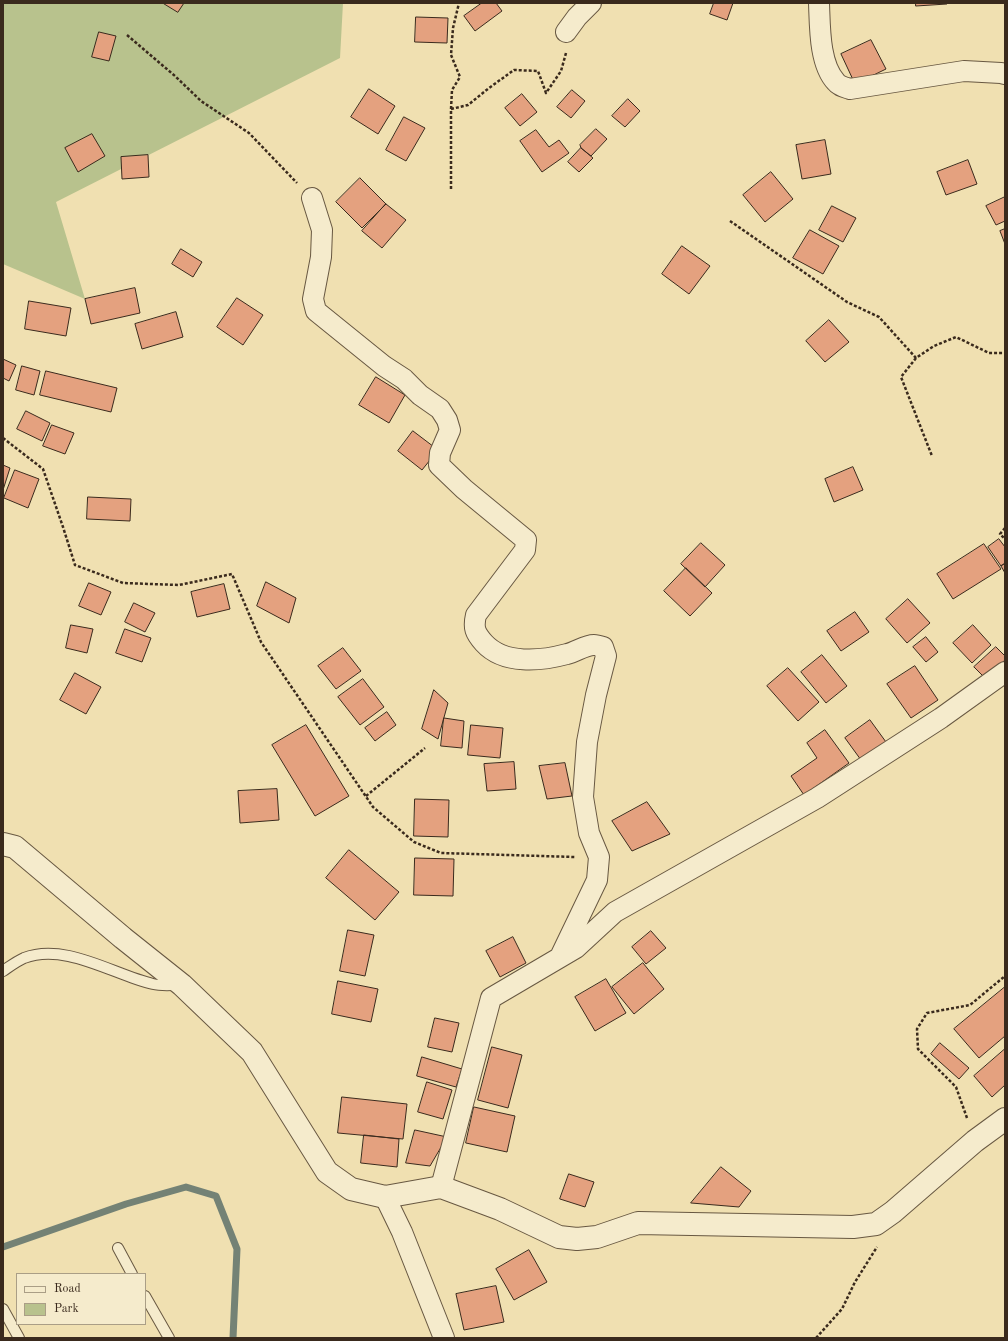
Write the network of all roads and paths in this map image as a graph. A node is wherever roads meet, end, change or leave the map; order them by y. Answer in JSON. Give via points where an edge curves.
{"nodes":[{"id":1,"x":459,"y":3,"type":"edge"},
{"id":2,"x":591,"y":3,"type":"edge"},
{"id":3,"x":819,"y":3,"type":"edge"},
{"id":4,"x":566,"y":32,"type":"joint"},
{"id":5,"x":126,"y":35,"type":"dead end"},
{"id":6,"x":1005,"y":74,"type":"edge"},
{"id":7,"x":451,"y":109,"type":"junction"},
{"id":8,"x":451,"y":189,"type":"dead end"},
{"id":9,"x":312,"y":198,"type":"joint"},
{"id":10,"x":730,"y":221,"type":"dead end"},
{"id":11,"x":1005,"y":353,"type":"edge"},
{"id":12,"x":916,"y":358,"type":"junction"},
{"id":13,"x":3,"y":438,"type":"edge"},
{"id":14,"x":932,"y":456,"type":"dead end"},
{"id":15,"x":1005,"y":528,"type":"edge"},
{"id":16,"x":1005,"y":539,"type":"edge"},
{"id":17,"x":1005,"y":672,"type":"edge"},
{"id":18,"x":425,"y":748,"type":"dead end"},
{"id":19,"x":366,"y":796,"type":"junction"},
{"id":20,"x":3,"y":844,"type":"edge"},
{"id":21,"x":599,"y":858,"type":"junction"},
{"id":22,"x":560,"y":957,"type":"junction"},
{"id":23,"x":3,"y":971,"type":"edge"},
{"id":24,"x":1005,"y":976,"type":"edge"},
{"id":25,"x":182,"y":985,"type":"junction"},
{"id":26,"x":1005,"y":1119,"type":"edge"},
{"id":27,"x":975,"y":1141,"type":"junction"},
{"id":28,"x":441,"y":1187,"type":"junction"},
{"id":29,"x":384,"y":1197,"type":"junction"},
{"id":30,"x":893,"y":1212,"type":"junction"},
{"id":31,"x":118,"y":1248,"type":"dead end"},
{"id":32,"x":131,"y":1273,"type":"edge"},
{"id":33,"x":146,"y":1298,"type":"edge"},
{"id":34,"x":3,"y":1309,"type":"edge"},
{"id":35,"x":19,"y":1338,"type":"edge"},
{"id":36,"x":169,"y":1338,"type":"edge"},
{"id":37,"x":444,"y":1338,"type":"edge"},
{"id":38,"x":816,"y":1338,"type":"edge"}],
"edges":[{"from":1,"to":7,"type":"path","via":[[453,28],[451,55],[460,77],[452,90]]},
{"from":2,"to":4,"type":"street"},
{"from":3,"to":6,"type":"street","via":[[824,55],[830,73],[841,86],[850,89],[964,71]]},
{"from":4,"to":7,"type":"path","via":[[566,49],[561,71],[546,93],[538,71],[514,70],[468,105]]},
{"from":5,"to":9,"type":"path","via":[[201,101],[249,133]]},
{"from":7,"to":8,"type":"path"},
{"from":9,"to":21,"type":"street","via":[[322,230],[321,257],[313,299],[316,311],[440,409],[450,430],[440,453],[439,465],[526,540],[525,550],[476,615],[474,626],[478,636],[490,650],[504,656],[532,660],[568,654],[594,645],[603,646],[606,656],[588,742],[583,797],[589,833]]},
{"from":10,"to":12,"type":"path","via":[[847,302],[879,317]]},
{"from":11,"to":12,"type":"path","via":[[989,352],[956,337],[934,346]]},
{"from":12,"to":14,"type":"path","via":[[901,377]]},
{"from":13,"to":19,"type":"path","via":[[43,469],[75,565],[123,583],[179,585],[232,574],[261,642]]},
{"from":15,"to":16,"type":"path","via":[[1000,534]]},
{"from":17,"to":22,"type":"street","via":[[941,718],[817,798],[615,912],[576,948]]},
{"from":18,"to":19,"type":"path"},
{"from":19,"to":21,"type":"path","via":[[373,807],[414,842],[441,853]]},
{"from":20,"to":25,"type":"street","via":[[15,847]]},
{"from":21,"to":22,"type":"street","via":[[597,880]]},
{"from":22,"to":28,"type":"street","via":[[491,998]]},
{"from":23,"to":25,"type":"lane","via":[[23,958],[43,954],[79,958],[156,985]]},
{"from":24,"to":27,"type":"path","via":[[970,1005],[927,1013],[917,1029],[918,1050],[956,1087]]},
{"from":25,"to":29,"type":"street","via":[[252,1052],[327,1172],[351,1189]]},
{"from":26,"to":27,"type":"street"},
{"from":27,"to":30,"type":"street"},
{"from":28,"to":29,"type":"street"},
{"from":28,"to":30,"type":"street","via":[[500,1209],[559,1237],[577,1239],[597,1237],[638,1223],[853,1227],[876,1224]]},
{"from":29,"to":37,"type":"street","via":[[402,1232]]},
{"from":30,"to":38,"type":"path","via":[[842,1309]]},
{"from":31,"to":32,"type":"lane"},
{"from":33,"to":36,"type":"lane"},
{"from":34,"to":35,"type":"lane"}]}
